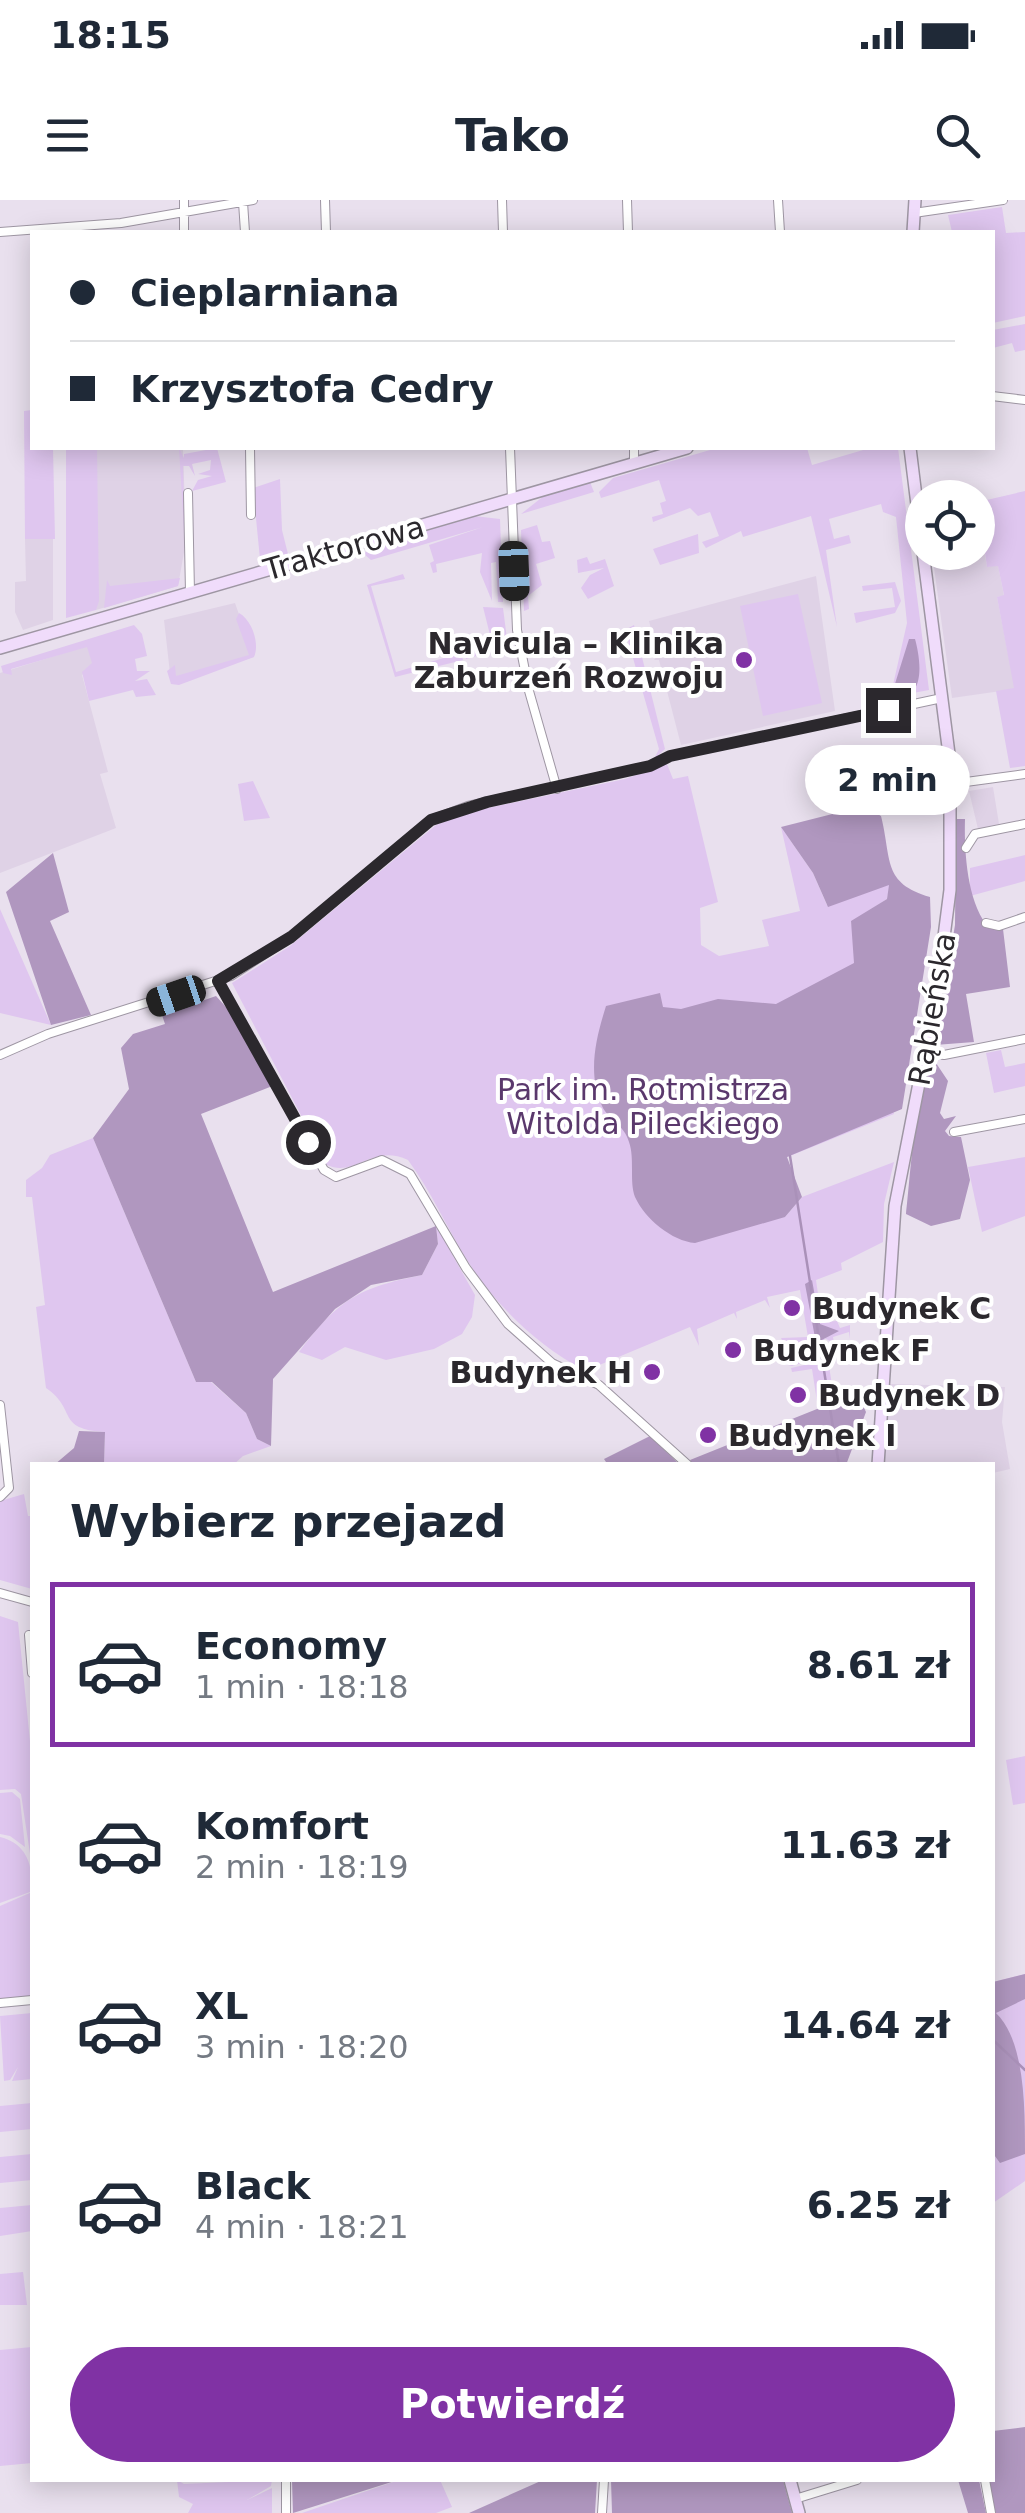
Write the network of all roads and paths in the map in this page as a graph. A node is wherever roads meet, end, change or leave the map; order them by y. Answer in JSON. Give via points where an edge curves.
{"nodes":[{"id":1,"x":184,"y":200,"type":"edge"},
{"id":2,"x":324,"y":200,"type":"edge"},
{"id":3,"x":502,"y":200,"type":"edge"},
{"id":4,"x":627,"y":200,"type":"edge"},
{"id":5,"x":778,"y":200,"type":"edge"},
{"id":6,"x":1003,"y":200,"type":"edge"},
{"id":7,"x":248,"y":201,"type":"edge"},
{"id":8,"x":914,"y":206,"type":"edge"},
{"id":9,"x":184,"y":214,"type":"junction"},
{"id":10,"x":60,"y":230,"type":"edge"},
{"id":11,"x":184,"y":230,"type":"edge"},
{"id":12,"x":244,"y":230,"type":"edge"},
{"id":13,"x":326,"y":230,"type":"edge"},
{"id":14,"x":503,"y":230,"type":"edge"},
{"id":15,"x":628,"y":230,"type":"edge"},
{"id":16,"x":780,"y":230,"type":"edge"},
{"id":17,"x":30,"y":231,"type":"edge"},
{"id":18,"x":0,"y":232,"type":"edge"},
{"id":19,"x":995,"y":396,"type":"edge"},
{"id":20,"x":1025,"y":400,"type":"edge"},
{"id":21,"x":250,"y":450,"type":"edge"},
{"id":22,"x":510,"y":450,"type":"edge"},
{"id":23,"x":634,"y":450,"type":"edge"},
{"id":24,"x":680,"y":450,"type":"edge"},
{"id":25,"x":910,"y":450,"type":"edge"},
{"id":26,"x":634,"y":463,"type":"junction"},
{"id":27,"x":914,"y":480,"type":"edge"},
{"id":28,"x":188,"y":493,"type":"dead end"},
{"id":29,"x":511,"y":499,"type":"junction"},
{"id":30,"x":251,"y":515,"type":"dead end"},
{"id":31,"x":926,"y":570,"type":"edge"},
{"id":32,"x":190,"y":592,"type":"junction"},
{"id":33,"x":0,"y":648,"type":"edge"},
{"id":34,"x":943,"y":698,"type":"junction"},
{"id":35,"x":1025,"y":774,"type":"edge"},
{"id":36,"x":951,"y":784,"type":"junction"},
{"id":37,"x":558,"y":788,"type":"junction"},
{"id":38,"x":1025,"y":824,"type":"edge"},
{"id":39,"x":966,"y":848,"type":"dead end"},
{"id":40,"x":1025,"y":917,"type":"edge"},
{"id":41,"x":986,"y":923,"type":"dead end"},
{"id":42,"x":218,"y":981,"type":"junction"},
{"id":43,"x":1025,"y":1039,"type":"edge"},
{"id":44,"x":925,"y":1052,"type":"junction"},
{"id":45,"x":0,"y":1055,"type":"edge"},
{"id":46,"x":1025,"y":1119,"type":"edge"},
{"id":47,"x":954,"y":1132,"type":"dead end"},
{"id":48,"x":0,"y":1405,"type":"edge"},
{"id":49,"x":685,"y":1462,"type":"edge"},
{"id":50,"x":878,"y":1462,"type":"edge"},
{"id":51,"x":0,"y":1497,"type":"edge"},
{"id":52,"x":0,"y":1593,"type":"edge"},
{"id":53,"x":30,"y":1601,"type":"edge"},
{"id":54,"x":29,"y":1635,"type":"dead end"},
{"id":55,"x":30,"y":1648,"type":"edge"},
{"id":56,"x":30,"y":2000,"type":"edge"},
{"id":57,"x":0,"y":2003,"type":"edge"},
{"id":58,"x":286,"y":2482,"type":"edge"},
{"id":59,"x":604,"y":2482,"type":"edge"},
{"id":60,"x":790,"y":2482,"type":"edge"},
{"id":61,"x":851,"y":2482,"type":"edge"},
{"id":62,"x":985,"y":2482,"type":"edge"},
{"id":63,"x":795,"y":2500,"type":"junction"},
{"id":64,"x":286,"y":2513,"type":"edge"},
{"id":65,"x":602,"y":2513,"type":"edge"},
{"id":66,"x":799,"y":2513,"type":"edge"},
{"id":67,"x":991,"y":2513,"type":"edge"}],
"edges":[{"from":1,"to":9,"type":"street"},
{"from":2,"to":13,"type":"street"},
{"from":3,"to":14,"type":"street"},
{"from":4,"to":15,"type":"street"},
{"from":5,"to":16,"type":"street"},
{"from":6,"to":8,"type":"street"},
{"from":7,"to":9,"type":"street"},
{"from":7,"to":12,"type":"street"},
{"from":9,"to":10,"type":"street"},
{"from":9,"to":11,"type":"street"},
{"from":17,"to":18,"type":"street"},
{"from":19,"to":20,"type":"street"},
{"from":21,"to":30,"type":"street"},
{"from":22,"to":29,"type":"street"},
{"from":23,"to":26,"type":"street"},
{"from":24,"to":26,"type":"street","name":"Traktorowa"},
{"from":25,"to":27,"type":"street","name":"Rąbieńska"},
{"from":26,"to":29,"type":"street","name":"Traktorowa"},
{"from":28,"to":32,"type":"street"},
{"from":29,"to":32,"type":"street","name":"Traktorowa"},
{"from":29,"to":37,"type":"street","via":[[520,654]]},
{"from":31,"to":34,"type":"street","name":"Rąbieńska"},
{"from":32,"to":33,"type":"street","name":"Traktorowa"},
{"from":34,"to":36,"type":"street","name":"Rąbieńska"},
{"from":34,"to":37,"type":"street","via":[[670,756]]},
{"from":35,"to":36,"type":"street"},
{"from":36,"to":44,"type":"street","name":"Rąbieńska","via":[[948,921]]},
{"from":37,"to":42,"type":"street","via":[[431,820],[291,937]]},
{"from":38,"to":39,"type":"street","via":[[974,834]]},
{"from":40,"to":41,"type":"street"},
{"from":42,"to":45,"type":"street"},
{"from":42,"to":49,"type":"street","via":[[324,1170],[339,1176],[382,1160],[404,1169],[508,1324],[552,1363],[598,1384]]},
{"from":43,"to":44,"type":"street","via":[[944,1055]]},
{"from":44,"to":50,"type":"street","name":"Rąbieńska","via":[[894,1215]]},
{"from":46,"to":47,"type":"street"},
{"from":48,"to":51,"type":"street","via":[[9,1488]]},
{"from":52,"to":53,"type":"street"},
{"from":54,"to":55,"type":"street"},
{"from":56,"to":57,"type":"street"},
{"from":58,"to":64,"type":"street"},
{"from":59,"to":65,"type":"street"},
{"from":60,"to":63,"type":"street"},
{"from":61,"to":63,"type":"street"},
{"from":62,"to":67,"type":"street"},
{"from":63,"to":66,"type":"street"}]}
